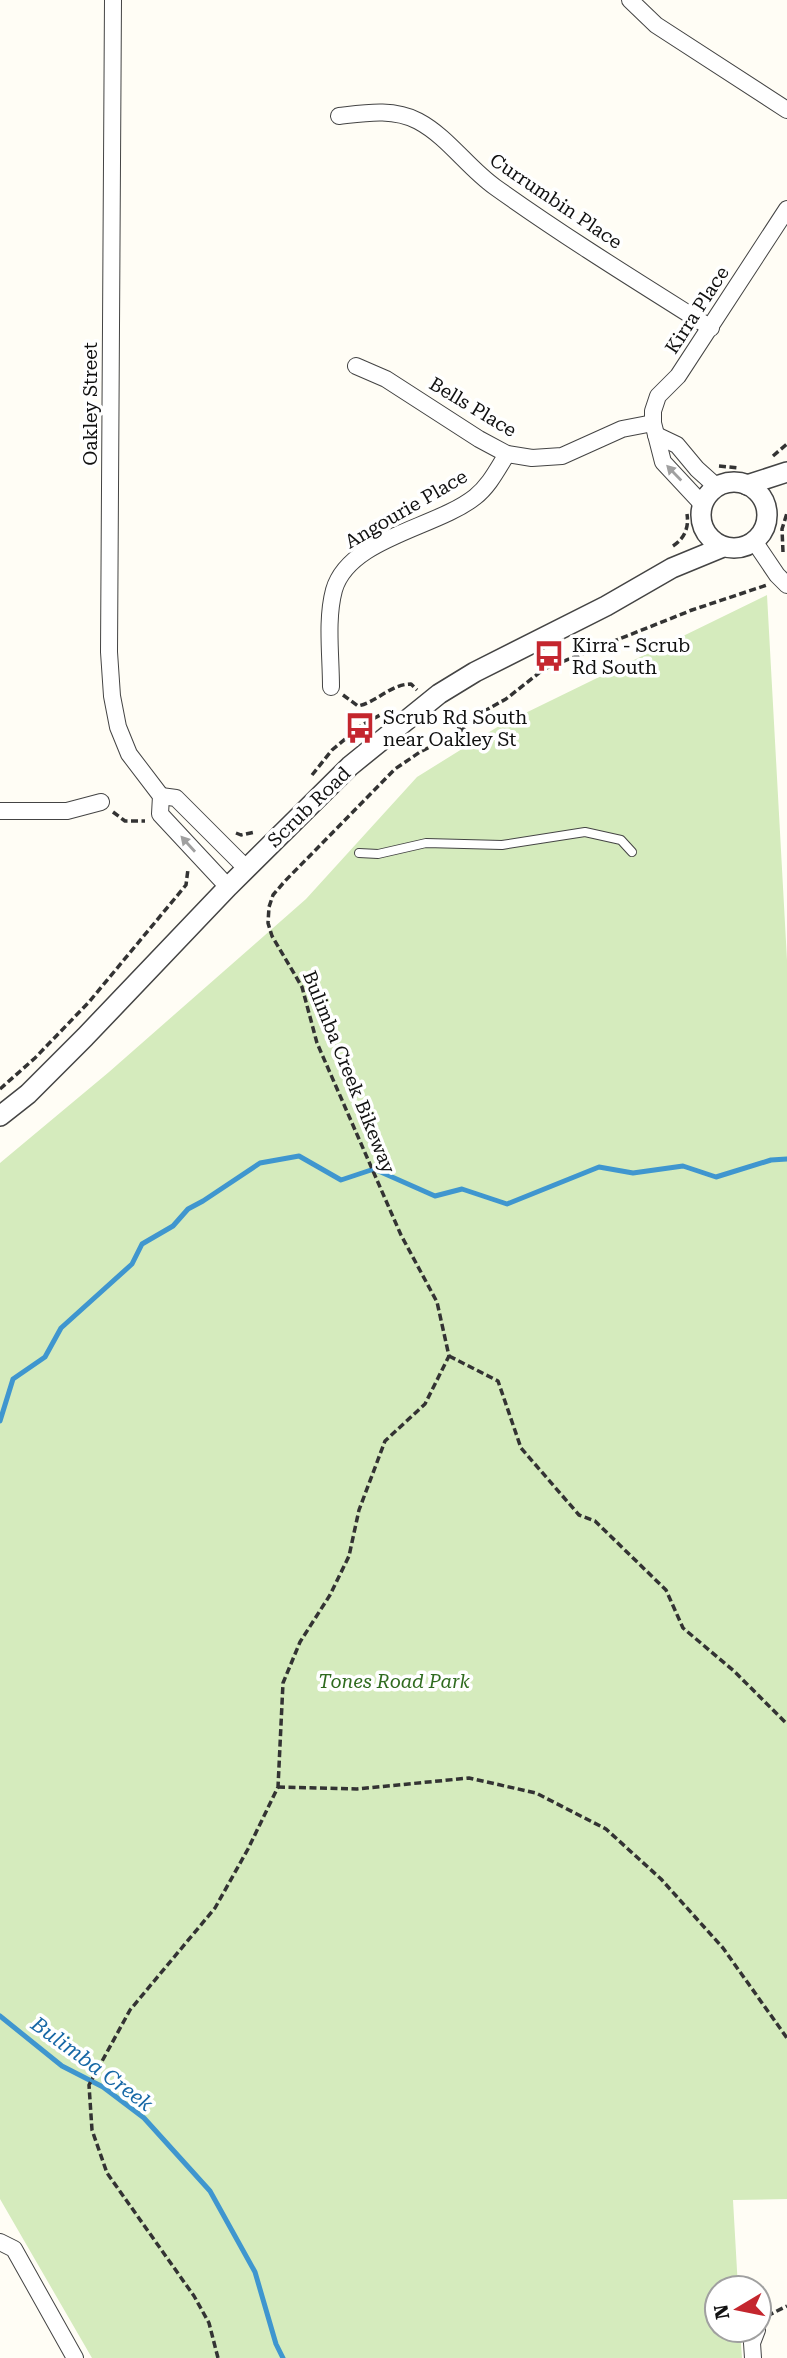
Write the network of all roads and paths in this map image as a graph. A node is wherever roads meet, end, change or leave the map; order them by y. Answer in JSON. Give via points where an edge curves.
{"nodes":[{"id":1,"x":113,"y":0,"type":"edge"},
{"id":2,"x":631,"y":0,"type":"edge"},
{"id":3,"x":787,"y":110,"type":"edge"},
{"id":4,"x":339,"y":116,"type":"dead end"},
{"id":5,"x":787,"y":209,"type":"edge"},
{"id":6,"x":711,"y":328,"type":"junction"},
{"id":7,"x":356,"y":366,"type":"dead end"},
{"id":8,"x":654,"y":429,"type":"junction"},
{"id":9,"x":507,"y":454,"type":"junction"},
{"id":10,"x":787,"y":474,"type":"edge"},
{"id":11,"x":747,"y":485,"type":"junction"},
{"id":12,"x":718,"y":487,"type":"junction"},
{"id":13,"x":765,"y":504,"type":"junction"},
{"id":14,"x":702,"y":505,"type":"junction"},
{"id":15,"x":787,"y":513,"type":"edge"},
{"id":16,"x":704,"y":529,"type":"junction"},
{"id":17,"x":754,"y":541,"type":"junction"},
{"id":18,"x":723,"y":547,"type":"junction"},
{"id":19,"x":785,"y":557,"type":"dead end"},
{"id":20,"x":672,"y":568,"type":"junction"},
{"id":21,"x":782,"y":580,"type":"edge"},
{"id":22,"x":331,"y":687,"type":"joint"},
{"id":23,"x":417,"y":690,"type":"dead end"},
{"id":24,"x":161,"y":796,"type":"junction"},
{"id":25,"x":101,"y":802,"type":"joint"},
{"id":26,"x":0,"y":811,"type":"edge"},
{"id":27,"x":160,"y":814,"type":"junction"},
{"id":28,"x":632,"y":852,"type":"dead end"},
{"id":29,"x":359,"y":853,"type":"dead end"},
{"id":30,"x":247,"y":869,"type":"junction"},
{"id":31,"x":228,"y":887,"type":"junction"},
{"id":32,"x":0,"y":1116,"type":"edge"},
{"id":33,"x":449,"y":1356,"type":"junction"},
{"id":34,"x":787,"y":1724,"type":"edge"},
{"id":35,"x":278,"y":1787,"type":"junction"},
{"id":36,"x":787,"y":2038,"type":"edge"},
{"id":37,"x":0,"y":2242,"type":"edge"},
{"id":38,"x":75,"y":2358,"type":"edge"},
{"id":39,"x":218,"y":2358,"type":"edge"}],
"edges":[{"from":1,"to":24,"type":"street","name":"Oakley Street","via":[[109,652],[118,727],[129,754]]},
{"from":2,"to":3,"type":"street","via":[[656,25]]},
{"from":4,"to":6,"type":"street","name":"Currumbin Place","via":[[372,112],[417,121],[493,185]]},
{"from":5,"to":6,"type":"street","name":"Kirra Place"},
{"from":6,"to":8,"type":"street","name":"Kirra Place","via":[[658,396]]},
{"from":7,"to":9,"type":"street","name":"Bells Place","via":[[386,379]]},
{"from":8,"to":9,"type":"street","name":"Bells Place","via":[[622,429],[562,456]]},
{"from":8,"to":12,"type":"street","via":[[677,445]]},
{"from":14,"to":8,"type":"street","one_way":true,"via":[[663,462]]},
{"from":9,"to":22,"type":"street","name":"Angourie Place","via":[[474,498],[366,551],[347,567],[335,587],[330,611]]},
{"from":10,"to":11,"type":"street"},
{"from":10,"to":13,"type":"street"},
{"from":11,"to":12,"type":"street","via":[[732,482]]},
{"from":11,"to":13,"type":"street"},
{"from":12,"to":14,"type":"street"},
{"from":13,"to":17,"type":"street","via":[[766,522]]},
{"from":14,"to":16,"type":"street"},
{"from":15,"to":19,"type":"path","via":[[782,529]]},
{"from":16,"to":18,"type":"street"},
{"from":16,"to":20,"type":"street","name":"Scrub Road"},
{"from":17,"to":18,"type":"street"},
{"from":17,"to":21,"type":"street"},
{"from":18,"to":20,"type":"street","name":"Scrub Road"},
{"from":20,"to":30,"type":"street","name":"Scrub Road","via":[[439,694],[350,766]]},
{"from":21,"to":33,"type":"path","name":"Bulimba Creek Bikeway","via":[[544,668],[461,731],[395,769],[273,895],[268,907],[272,936],[302,987],[317,1043],[391,1213],[436,1302]]},
{"from":22,"to":23,"type":"path","via":[[358,706],[400,684],[411,684]]},
{"from":24,"to":27,"type":"street"},
{"from":24,"to":30,"type":"street","name":"Oakley Street","via":[[176,798]]},
{"from":25,"to":26,"type":"street","via":[[67,811]]},
{"from":25,"to":27,"type":"path","via":[[125,821],[151,821]]},
{"from":31,"to":27,"type":"street","one_way":true},
{"from":28,"to":29,"type":"lane","via":[[621,840],[585,832],[502,845],[426,843],[378,854]]},
{"from":30,"to":31,"type":"street","name":"Scrub Road"},
{"from":31,"to":32,"type":"street","name":"Scrub Road","via":[[85,1037]]},
{"from":33,"to":34,"type":"path","via":[[498,1381],[521,1448],[579,1514],[595,1521],[666,1590],[683,1628]]},
{"from":33,"to":35,"type":"path","via":[[425,1404],[384,1441],[359,1510],[349,1556],[296,1652],[284,1683]]},
{"from":35,"to":36,"type":"path","via":[[357,1789],[469,1778],[536,1793],[606,1829],[661,1879],[723,1948]]},
{"from":35,"to":39,"type":"path","via":[[215,1908],[130,2010],[89,2085],[92,2130],[107,2173],[194,2296],[209,2323]]},
{"from":37,"to":38,"type":"street","via":[[14,2249]]}]}
